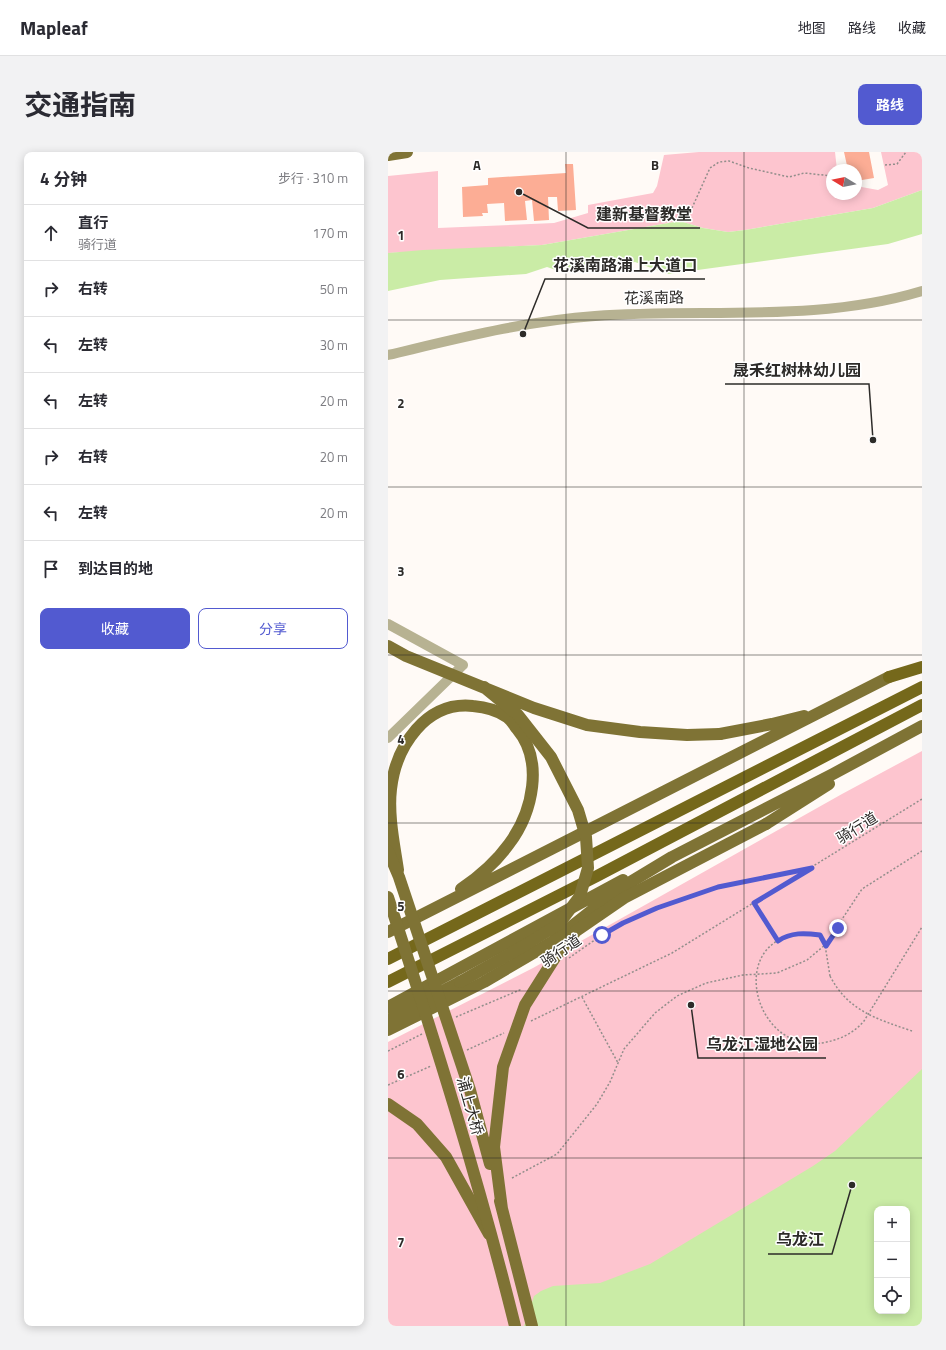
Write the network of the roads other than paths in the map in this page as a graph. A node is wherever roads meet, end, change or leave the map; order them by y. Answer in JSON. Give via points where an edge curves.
{"nodes":[{"id":1,"x":407,"y":152,"type":"edge"},
{"id":2,"x":388,"y":155,"type":"edge"},
{"id":3,"x":922,"y":291,"type":"edge"},
{"id":4,"x":388,"y":355,"type":"edge"},
{"id":5,"x":388,"y":624,"type":"edge"},
{"id":6,"x":388,"y":646,"type":"edge"},
{"id":7,"x":922,"y":667,"type":"edge"},
{"id":8,"x":889,"y":677,"type":"joint"},
{"id":9,"x":484,"y":687,"type":"junction"},
{"id":10,"x":922,"y":687,"type":"edge"},
{"id":11,"x":922,"y":705,"type":"edge"},
{"id":12,"x":829,"y":709,"type":"junction"},
{"id":13,"x":920,"y":727,"type":"edge"},
{"id":14,"x":388,"y":738,"type":"edge"},
{"id":15,"x":388,"y":850,"type":"edge"},
{"id":16,"x":672,"y":857,"type":"junction"},
{"id":17,"x":399,"y":877,"type":"junction"},
{"id":18,"x":388,"y":897,"type":"edge"},
{"id":19,"x":426,"y":913,"type":"junction"},
{"id":20,"x":388,"y":932,"type":"edge"},
{"id":21,"x":388,"y":958,"type":"edge"},
{"id":22,"x":388,"y":982,"type":"edge"},
{"id":23,"x":388,"y":1007,"type":"edge"},
{"id":24,"x":388,"y":1020,"type":"edge"},
{"id":25,"x":388,"y":1030,"type":"edge"},
{"id":26,"x":388,"y":1104,"type":"edge"},
{"id":27,"x":502,"y":1209,"type":"junction"},
{"id":28,"x":495,"y":1246,"type":"junction"},
{"id":29,"x":515,"y":1326,"type":"edge"},
{"id":30,"x":532,"y":1326,"type":"edge"}],
"edges":[{"from":1,"to":2,"type":"main road"},
{"from":3,"to":4,"type":"street","name":"花溪南路","via":[[885,301],[829,310],[656,313],[562,319]]},
{"from":5,"to":14,"type":"street","via":[[463,665]]},
{"from":6,"to":9,"type":"main road","bridge":true,"via":[[406,656]]},
{"from":7,"to":8,"type":"highway"},
{"from":8,"to":12,"type":"main road"},
{"from":9,"to":12,"type":"main road","bridge":true,"via":[[534,708],[587,724],[640,732],[687,735],[720,734]]},
{"from":9,"to":24,"type":"main road","bridge":true,"via":[[518,715],[551,757],[578,810],[586,837],[588,868],[580,896],[559,924],[460,982]]},
{"from":10,"to":21,"type":"highway"},
{"from":11,"to":22,"type":"highway"},
{"from":12,"to":19,"type":"main road"},
{"from":13,"to":16,"type":"main road"},
{"from":13,"to":27,"type":"main road","bridge":true,"via":[[766,824],[624,898],[576,931],[556,956],[525,1006],[503,1067],[494,1147]]},
{"from":15,"to":17,"type":"main road","bridge":true},
{"from":16,"to":23,"type":"main road","via":[[604,889]]},
{"from":16,"to":25,"type":"main road","via":[[619,890],[552,942],[484,982]]},
{"from":17,"to":19,"type":"main road","bridge":true,"via":[[390,809],[394,770],[404,747],[419,725],[447,708],[460,705],[487,708],[507,718],[526,739],[533,769],[532,788],[523,820],[510,843],[487,870]]},
{"from":17,"to":27,"type":"main road","bridge":true,"via":[[470,1090]]},
{"from":18,"to":28,"type":"main road","name":"浦上大桥","bridge":true,"via":[[428,1019]]},
{"from":19,"to":20,"type":"main road"},
{"from":26,"to":28,"type":"main road","bridge":true,"via":[[417,1124],[446,1157]]},
{"from":27,"to":30,"type":"main road","bridge":true},
{"from":28,"to":29,"type":"main road","name":"浦上大桥","bridge":true}]}
